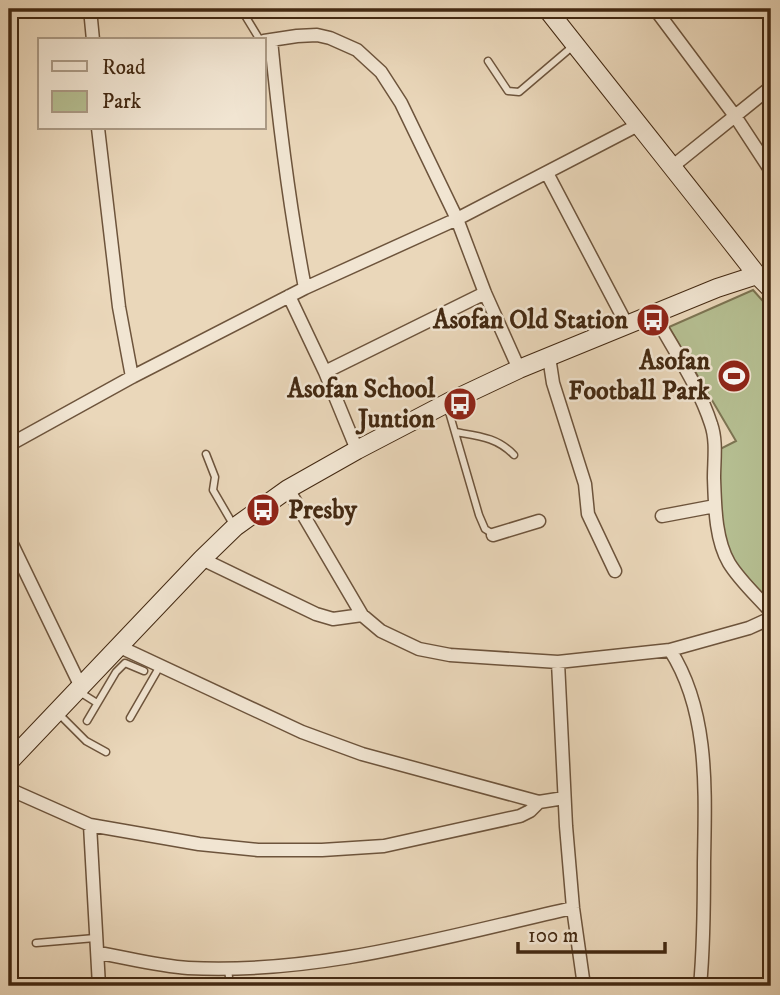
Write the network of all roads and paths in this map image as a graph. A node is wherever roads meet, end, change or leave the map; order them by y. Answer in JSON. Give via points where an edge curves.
{"nodes":[{"id":1,"x":90,"y":9,"type":"edge"},
{"id":2,"x":241,"y":9,"type":"edge"},
{"id":3,"x":547,"y":9,"type":"edge"},
{"id":4,"x":655,"y":9,"type":"edge"},
{"id":5,"x":93,"y":38,"type":"edge"},
{"id":6,"x":263,"y":38,"type":"edge"},
{"id":7,"x":266,"y":40,"type":"edge"},
{"id":8,"x":575,"y":44,"type":"junction"},
{"id":9,"x":266,"y":47,"type":"edge"},
{"id":10,"x":488,"y":61,"type":"dead end"},
{"id":11,"x":771,"y":87,"type":"edge"},
{"id":12,"x":735,"y":116,"type":"junction"},
{"id":13,"x":638,"y":125,"type":"junction"},
{"id":14,"x":98,"y":130,"type":"edge"},
{"id":15,"x":673,"y":166,"type":"junction"},
{"id":16,"x":771,"y":171,"type":"edge"},
{"id":17,"x":547,"y":173,"type":"junction"},
{"id":18,"x":457,"y":219,"type":"junction"},
{"id":19,"x":764,"y":273,"type":"edge"},
{"id":20,"x":305,"y":288,"type":"junction"},
{"id":21,"x":771,"y":289,"type":"edge"},
{"id":22,"x":485,"y":293,"type":"junction"},
{"id":23,"x":289,"y":296,"type":"junction"},
{"id":24,"x":654,"y":314,"type":"junction"},
{"id":25,"x":627,"y":325,"type":"junction"},
{"id":26,"x":549,"y":358,"type":"junction"},
{"id":27,"x":519,"y":369,"type":"junction"},
{"id":28,"x":325,"y":372,"type":"junction"},
{"id":29,"x":132,"y":377,"type":"junction"},
{"id":30,"x":446,"y":404,"type":"junction"},
{"id":31,"x":455,"y":432,"type":"junction"},
{"id":32,"x":9,"y":445,"type":"edge"},
{"id":33,"x":357,"y":450,"type":"junction"},
{"id":34,"x":206,"y":454,"type":"dead end"},
{"id":35,"x":514,"y":455,"type":"dead end"},
{"id":36,"x":288,"y":489,"type":"junction"},
{"id":37,"x":715,"y":506,"type":"junction"},
{"id":38,"x":662,"y":516,"type":"dead end"},
{"id":39,"x":539,"y":521,"type":"dead end"},
{"id":40,"x":235,"y":527,"type":"junction"},
{"id":41,"x":493,"y":535,"type":"joint"},
{"id":42,"x":9,"y":538,"type":"edge"},
{"id":43,"x":202,"y":559,"type":"junction"},
{"id":44,"x":615,"y":571,"type":"dead end"},
{"id":45,"x":771,"y":612,"type":"edge"},
{"id":46,"x":362,"y":615,"type":"junction"},
{"id":47,"x":771,"y":618,"type":"edge"},
{"id":48,"x":120,"y":647,"type":"junction"},
{"id":49,"x":670,"y":650,"type":"junction"},
{"id":50,"x":558,"y":662,"type":"junction"},
{"id":51,"x":160,"y":666,"type":"junction"},
{"id":52,"x":110,"y":668,"type":"junction"},
{"id":53,"x":144,"y":671,"type":"dead end"},
{"id":54,"x":79,"y":689,"type":"junction"},
{"id":55,"x":97,"y":704,"type":"junction"},
{"id":56,"x":58,"y":712,"type":"junction"},
{"id":57,"x":130,"y":718,"type":"dead end"},
{"id":58,"x":87,"y":721,"type":"dead end"},
{"id":59,"x":106,"y":752,"type":"dead end"},
{"id":60,"x":9,"y":762,"type":"edge"},
{"id":61,"x":9,"y":789,"type":"edge"},
{"id":62,"x":564,"y":798,"type":"junction"},
{"id":63,"x":539,"y":802,"type":"junction"},
{"id":64,"x":90,"y":825,"type":"junction"},
{"id":65,"x":573,"y":908,"type":"junction"},
{"id":66,"x":97,"y":937,"type":"junction"},
{"id":67,"x":36,"y":943,"type":"dead end"},
{"id":68,"x":99,"y":953,"type":"junction"},
{"id":69,"x":228,"y":969,"type":"junction"},
{"id":70,"x":99,"y":986,"type":"edge"},
{"id":71,"x":230,"y":986,"type":"edge"},
{"id":72,"x":584,"y":986,"type":"edge"},
{"id":73,"x":700,"y":986,"type":"edge"}],
"edges":[{"from":1,"to":5,"type":"street"},
{"from":2,"to":6,"type":"lane"},
{"from":3,"to":8,"type":"main road"},
{"from":4,"to":12,"type":"street"},
{"from":7,"to":18,"type":"street","via":[[317,35],[358,50],[371,61],[401,103]]},
{"from":8,"to":10,"type":"lane","via":[[519,92],[508,91]]},
{"from":8,"to":13,"type":"main road"},
{"from":9,"to":20,"type":"street"},
{"from":11,"to":12,"type":"street"},
{"from":12,"to":15,"type":"street"},
{"from":12,"to":16,"type":"street"},
{"from":13,"to":15,"type":"main road"},
{"from":13,"to":17,"type":"street"},
{"from":14,"to":29,"type":"street","via":[[118,307]]},
{"from":15,"to":19,"type":"main road"},
{"from":17,"to":18,"type":"street"},
{"from":17,"to":25,"type":"street"},
{"from":18,"to":20,"type":"street"},
{"from":18,"to":22,"type":"street"},
{"from":19,"to":21,"type":"main road"},
{"from":19,"to":24,"type":"main road"},
{"from":20,"to":23,"type":"street"},
{"from":22,"to":27,"type":"street"},
{"from":22,"to":28,"type":"street"},
{"from":23,"to":28,"type":"street"},
{"from":23,"to":29,"type":"street"},
{"from":24,"to":25,"type":"main road"},
{"from":24,"to":37,"type":"street","via":[[711,424]]},
{"from":25,"to":26,"type":"main road"},
{"from":26,"to":27,"type":"main road"},
{"from":26,"to":44,"type":"street","via":[[585,484],[588,514]]},
{"from":27,"to":30,"type":"main road"},
{"from":28,"to":33,"type":"street"},
{"from":29,"to":32,"type":"street"},
{"from":30,"to":31,"type":"lane"},
{"from":30,"to":33,"type":"main road"},
{"from":31,"to":35,"type":"lane","via":[[494,439]]},
{"from":31,"to":41,"type":"lane","via":[[479,514]]},
{"from":33,"to":36,"type":"main road"},
{"from":34,"to":40,"type":"lane","via":[[215,477],[213,490]]},
{"from":36,"to":40,"type":"main road"},
{"from":36,"to":46,"type":"street"},
{"from":37,"to":38,"type":"street"},
{"from":37,"to":45,"type":"street","via":[[728,561]]},
{"from":39,"to":41,"type":"street"},
{"from":40,"to":43,"type":"main road"},
{"from":42,"to":54,"type":"street"},
{"from":43,"to":46,"type":"street","via":[[316,614],[333,619]]},
{"from":43,"to":48,"type":"main road"},
{"from":46,"to":50,"type":"street","via":[[381,631],[419,649]]},
{"from":47,"to":49,"type":"street"},
{"from":48,"to":51,"type":"street"},
{"from":48,"to":52,"type":"main road"},
{"from":49,"to":50,"type":"street"},
{"from":49,"to":73,"type":"street","via":[[691,699],[705,776]]},
{"from":50,"to":62,"type":"street"},
{"from":51,"to":57,"type":"lane"},
{"from":51,"to":63,"type":"street","via":[[302,732],[362,754]]},
{"from":52,"to":53,"type":"lane","via":[[125,663]]},
{"from":52,"to":54,"type":"main road"},
{"from":52,"to":55,"type":"lane"},
{"from":54,"to":55,"type":"lane"},
{"from":54,"to":56,"type":"main road"},
{"from":55,"to":58,"type":"lane"},
{"from":56,"to":59,"type":"lane","via":[[86,741]]},
{"from":56,"to":60,"type":"main road"},
{"from":61,"to":64,"type":"street"},
{"from":62,"to":63,"type":"street"},
{"from":62,"to":65,"type":"street"},
{"from":63,"to":64,"type":"street","via":[[520,816],[448,833],[384,846],[322,850],[199,844]]},
{"from":64,"to":66,"type":"street"},
{"from":65,"to":69,"type":"street","via":[[319,963]]},
{"from":65,"to":72,"type":"street"},
{"from":66,"to":67,"type":"lane"},
{"from":66,"to":68,"type":"street"},
{"from":68,"to":69,"type":"street","via":[[186,968]]},
{"from":68,"to":70,"type":"street"},
{"from":69,"to":71,"type":"lane"}]}
